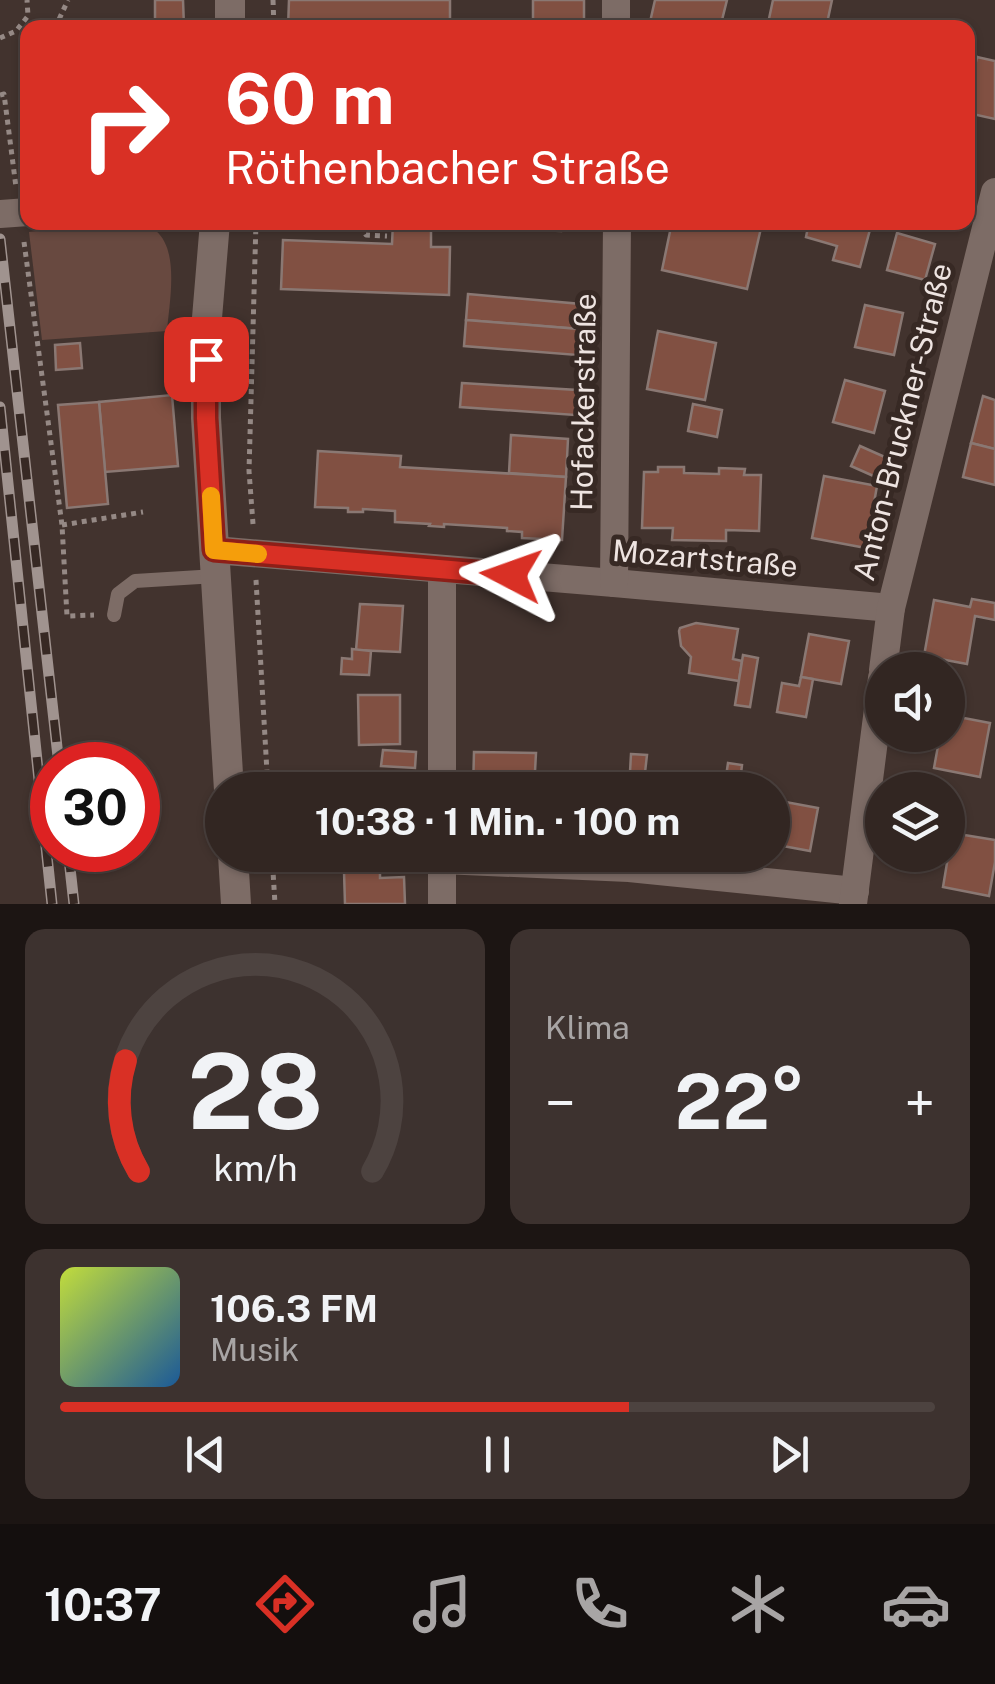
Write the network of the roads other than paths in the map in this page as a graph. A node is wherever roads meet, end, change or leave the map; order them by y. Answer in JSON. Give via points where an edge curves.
{"nodes":[{"id":1,"x":995,"y":192,"type":"edge"},
{"id":2,"x":214,"y":230,"type":"edge"},
{"id":3,"x":617,"y":230,"type":"edge"},
{"id":4,"x":215,"y":563,"type":"junction"},
{"id":5,"x":442,"y":570,"type":"junction"},
{"id":6,"x":614,"y":582,"type":"junction"},
{"id":7,"x":892,"y":608,"type":"junction"},
{"id":8,"x":114,"y":615,"type":"road end"},
{"id":9,"x":886,"y":652,"type":"edge"},
{"id":10,"x":873,"y":752,"type":"edge"},
{"id":11,"x":228,"y":772,"type":"edge"},
{"id":12,"x":442,"y":772,"type":"edge"},
{"id":13,"x":234,"y":872,"type":"edge"},
{"id":14,"x":442,"y":872,"type":"edge"},
{"id":15,"x":661,"y":872,"type":"edge"},
{"id":16,"x":854,"y":897,"type":"edge"},
{"id":17,"x":236,"y":904,"type":"edge"},
{"id":18,"x":442,"y":904,"type":"edge"}],
"edges":[{"from":1,"to":7,"type":"street","name":"Anton-Bruckner-Straße"},
{"from":2,"to":4,"type":"main road","via":[[206,382]]},
{"from":3,"to":6,"type":"street","name":"Hofackerstraße"},
{"from":4,"to":5,"type":"street","name":"Mozartstraße","via":[[255,554]]},
{"from":4,"to":8,"type":"lane","via":[[135,581],[118,594]]},
{"from":4,"to":11,"type":"main road"},
{"from":5,"to":6,"type":"street","name":"Mozartstraße"},
{"from":5,"to":12,"type":"street"},
{"from":6,"to":7,"type":"street","name":"Mozartstraße"},
{"from":7,"to":9,"type":"street","name":"Anton-Bruckner-Straße"},
{"from":10,"to":16,"type":"street"},
{"from":13,"to":17,"type":"main road"},
{"from":14,"to":18,"type":"street"},
{"from":15,"to":16,"type":"street"}]}
